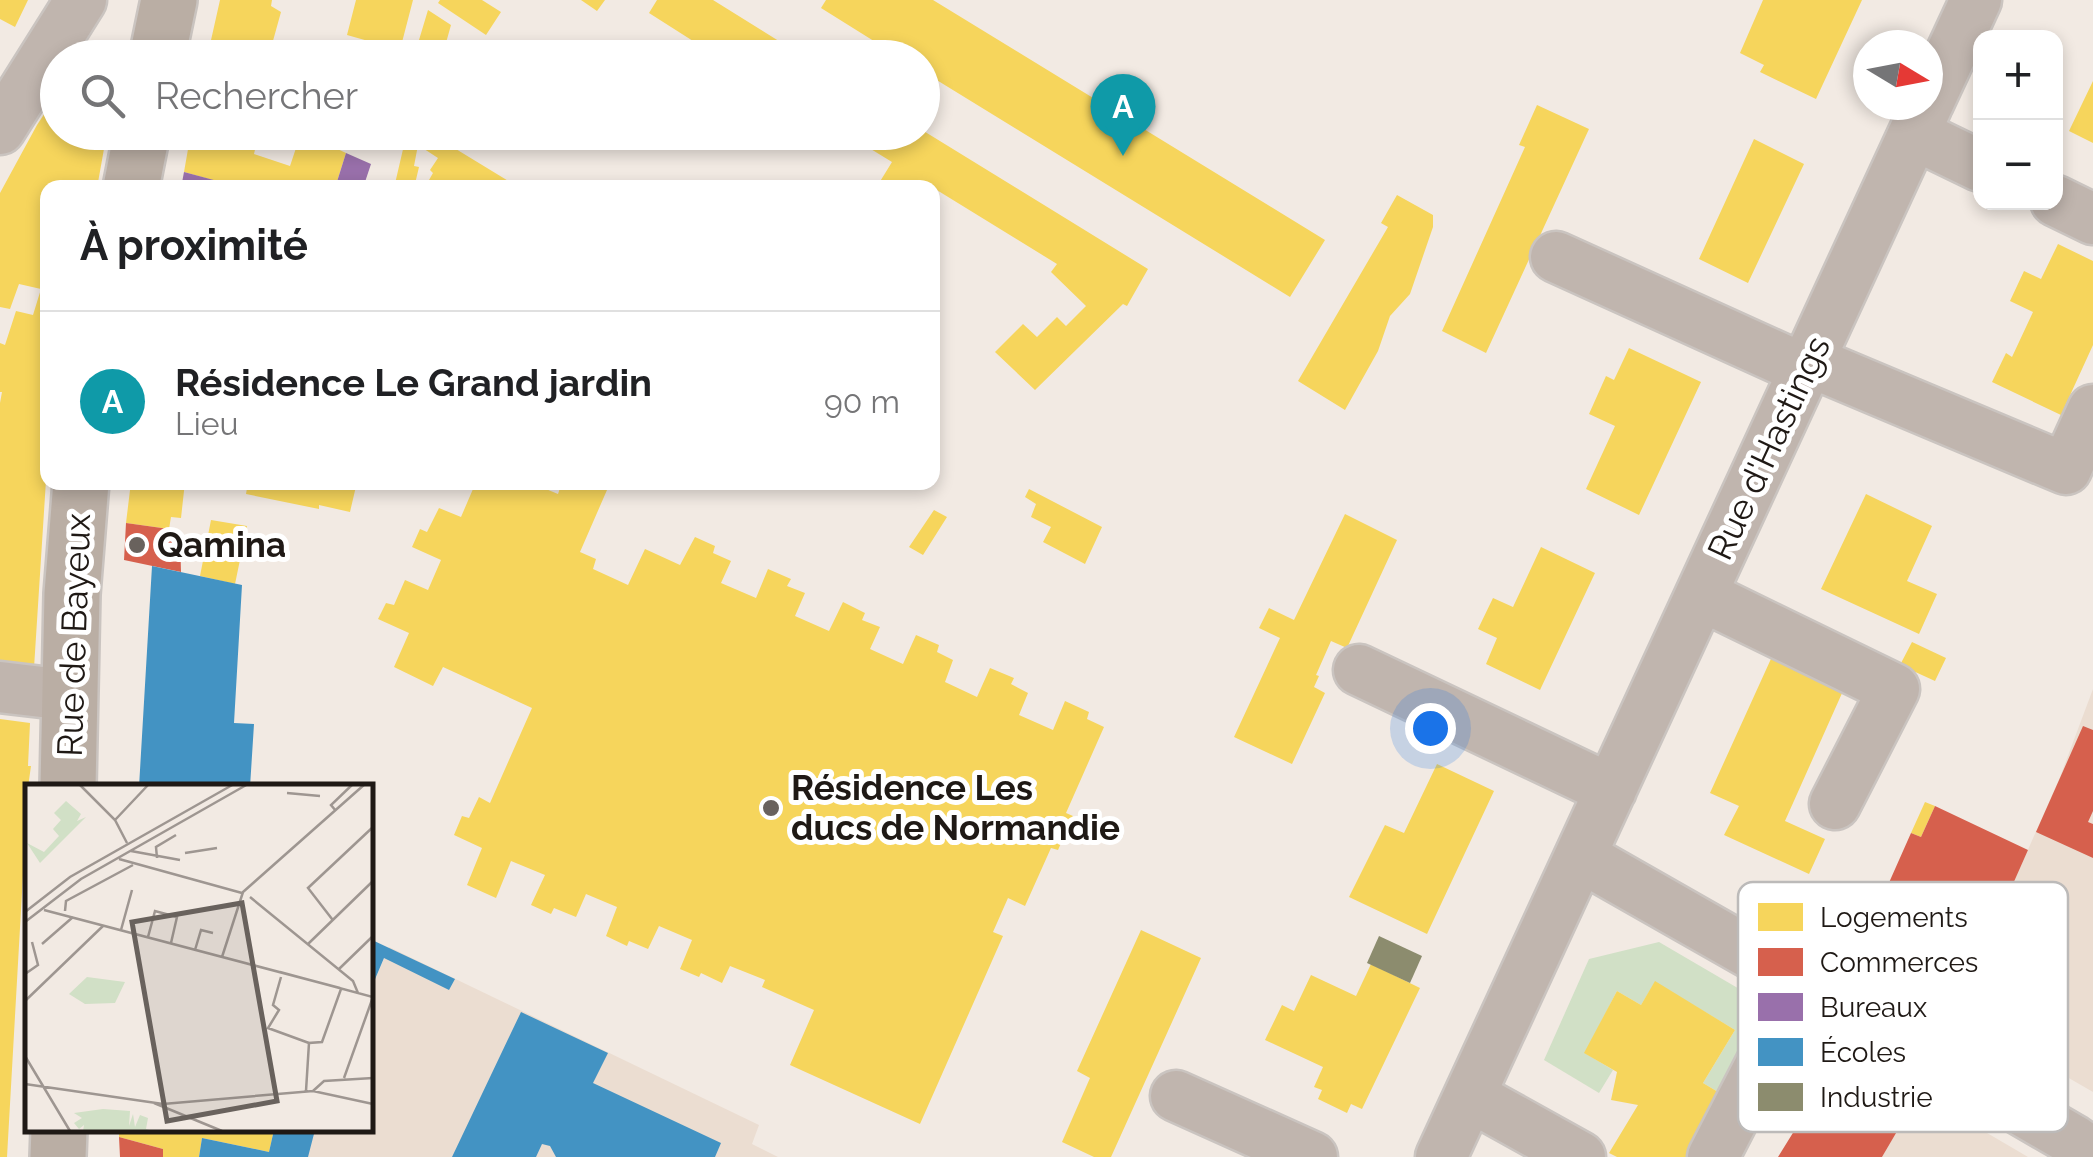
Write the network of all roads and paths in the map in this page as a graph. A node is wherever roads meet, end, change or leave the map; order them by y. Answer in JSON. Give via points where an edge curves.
{"nodes":[{"id":1,"x":81,"y":0,"type":"edge"},
{"id":2,"x":170,"y":0,"type":"edge"},
{"id":3,"x":1976,"y":0,"type":"edge"},
{"id":4,"x":55,"y":40,"type":"edge"},
{"id":5,"x":161,"y":40,"type":"edge"},
{"id":6,"x":40,"y":64,"type":"edge"},
{"id":7,"x":1943,"y":71,"type":"edge"},
{"id":8,"x":1920,"y":120,"type":"edge"},
{"id":9,"x":1930,"y":120,"type":"edge"},
{"id":10,"x":2,"y":123,"type":"edge"},
{"id":11,"x":138,"y":150,"type":"edge"},
{"id":12,"x":1973,"y":160,"type":"edge"},
{"id":13,"x":133,"y":180,"type":"edge"},
{"id":14,"x":2063,"y":204,"type":"edge"},
{"id":15,"x":2093,"y":219,"type":"edge"},
{"id":16,"x":1556,"y":257,"type":"dead end"},
{"id":17,"x":1807,"y":365,"type":"junction"},
{"id":18,"x":2093,"y":410,"type":"edge"},
{"id":19,"x":80,"y":490,"type":"edge"},
{"id":20,"x":1701,"y":595,"type":"junction"},
{"id":21,"x":1359,"y":670,"type":"dead end"},
{"id":22,"x":0,"y":687,"type":"edge"},
{"id":23,"x":70,"y":691,"type":"junction"},
{"id":24,"x":68,"y":784,"type":"edge"},
{"id":25,"x":1611,"y":790,"type":"junction"},
{"id":26,"x":1835,"y":804,"type":"dead end"},
{"id":27,"x":1580,"y":856,"type":"junction"},
{"id":28,"x":1738,"y":946,"type":"edge"},
{"id":29,"x":1176,"y":1096,"type":"dead end"},
{"id":30,"x":1470,"y":1096,"type":"junction"},
{"id":31,"x":1738,"y":1109,"type":"edge"},
{"id":32,"x":59,"y":1132,"type":"edge"},
{"id":33,"x":2059,"y":1132,"type":"edge"},
{"id":34,"x":1457,"y":1152,"type":"edge"},
{"id":35,"x":2093,"y":1154,"type":"edge"},
{"id":36,"x":58,"y":1157,"type":"edge"},
{"id":37,"x":1312,"y":1157,"type":"edge"},
{"id":38,"x":1580,"y":1157,"type":"edge"},
{"id":39,"x":1713,"y":1157,"type":"edge"}],
"edges":[{"from":1,"to":4,"type":"street"},
{"from":2,"to":5,"type":"main road"},
{"from":3,"to":7,"type":"street","name":"Rue d'Hastings"},
{"from":6,"to":10,"type":"street"},
{"from":8,"to":17,"type":"street","name":"Rue d'Hastings"},
{"from":9,"to":12,"type":"street"},
{"from":11,"to":13,"type":"main road"},
{"from":14,"to":15,"type":"street"},
{"from":16,"to":17,"type":"street"},
{"from":17,"to":18,"type":"street","via":[[2066,468]]},
{"from":17,"to":20,"type":"street","name":"Rue d'Hastings"},
{"from":19,"to":23,"type":"main road","name":"Rue de Bayeux"},
{"from":20,"to":25,"type":"street","name":"Rue d'Hastings"},
{"from":20,"to":26,"type":"street","via":[[1894,688]]},
{"from":21,"to":25,"type":"street"},
{"from":22,"to":23,"type":"street"},
{"from":23,"to":24,"type":"main road","name":"Rue de Bayeux"},
{"from":25,"to":27,"type":"street","name":"Rue d'Hastings"},
{"from":27,"to":28,"type":"street"},
{"from":27,"to":30,"type":"street","name":"Rue d'Hastings"},
{"from":29,"to":37,"type":"street"},
{"from":30,"to":34,"type":"street","name":"Rue d'Hastings"},
{"from":30,"to":38,"type":"street"},
{"from":31,"to":39,"type":"street"},
{"from":32,"to":36,"type":"main road"},
{"from":33,"to":35,"type":"street"}]}
